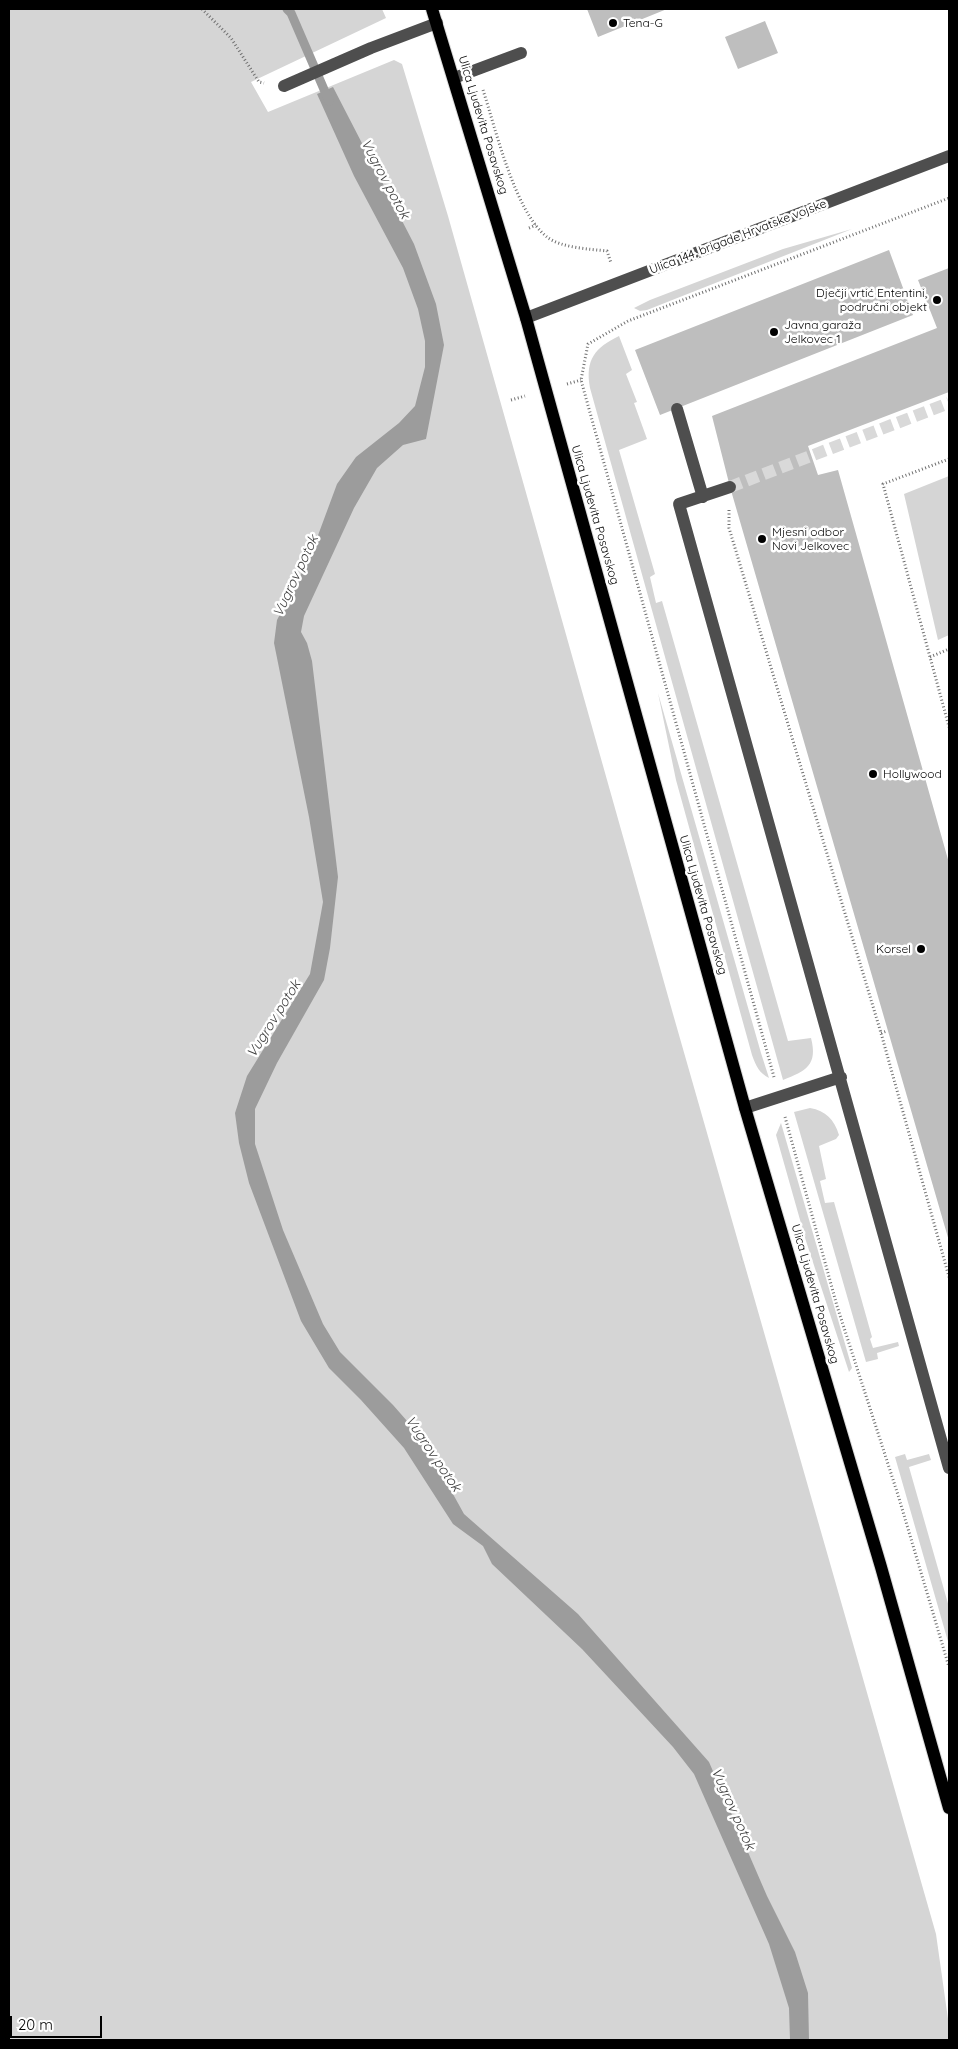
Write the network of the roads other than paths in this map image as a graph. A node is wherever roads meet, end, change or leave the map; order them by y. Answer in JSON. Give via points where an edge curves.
{"nodes":[{"id":1,"x":432,"y":9,"type":"edge"},
{"id":2,"x":437,"y":23,"type":"junction"},
{"id":3,"x":520,"y":53,"type":"dead end"},
{"id":4,"x":454,"y":78,"type":"junction"},
{"id":5,"x":284,"y":86,"type":"road end"},
{"id":6,"x":949,"y":156,"type":"edge"},
{"id":7,"x":526,"y":318,"type":"junction"},
{"id":8,"x":676,"y":409,"type":"dead end"},
{"id":9,"x":730,"y":488,"type":"tunnel mouth"},
{"id":10,"x":703,"y":497,"type":"junction"},
{"id":11,"x":841,"y":1077,"type":"junction"},
{"id":12,"x":745,"y":1108,"type":"junction"},
{"id":13,"x":949,"y":1468,"type":"edge"},
{"id":14,"x":949,"y":1808,"type":"edge"}],
"edges":[{"from":1,"to":2,"type":"main road","name":"Ulica Ljudevita Posavskog"},
{"from":2,"to":4,"type":"main road","name":"Ulica Ljudevita Posavskog"},
{"from":2,"to":5,"type":"street"},
{"from":3,"to":4,"type":"street"},
{"from":4,"to":7,"type":"main road","name":"Ulica Ljudevita Posavskog"},
{"from":6,"to":7,"type":"street","name":"Ulica 144. brigade Hrvatske vojske"},
{"from":7,"to":12,"type":"main road","name":"Ulica Ljudevita Posavskog"},
{"from":8,"to":10,"type":"street"},
{"from":9,"to":10,"type":"street"},
{"from":10,"to":11,"type":"street","via":[[679,504]]},
{"from":11,"to":12,"type":"street"},
{"from":11,"to":13,"type":"street"},
{"from":12,"to":14,"type":"main road","name":"Ulica Ljudevita Posavskog"}]}
